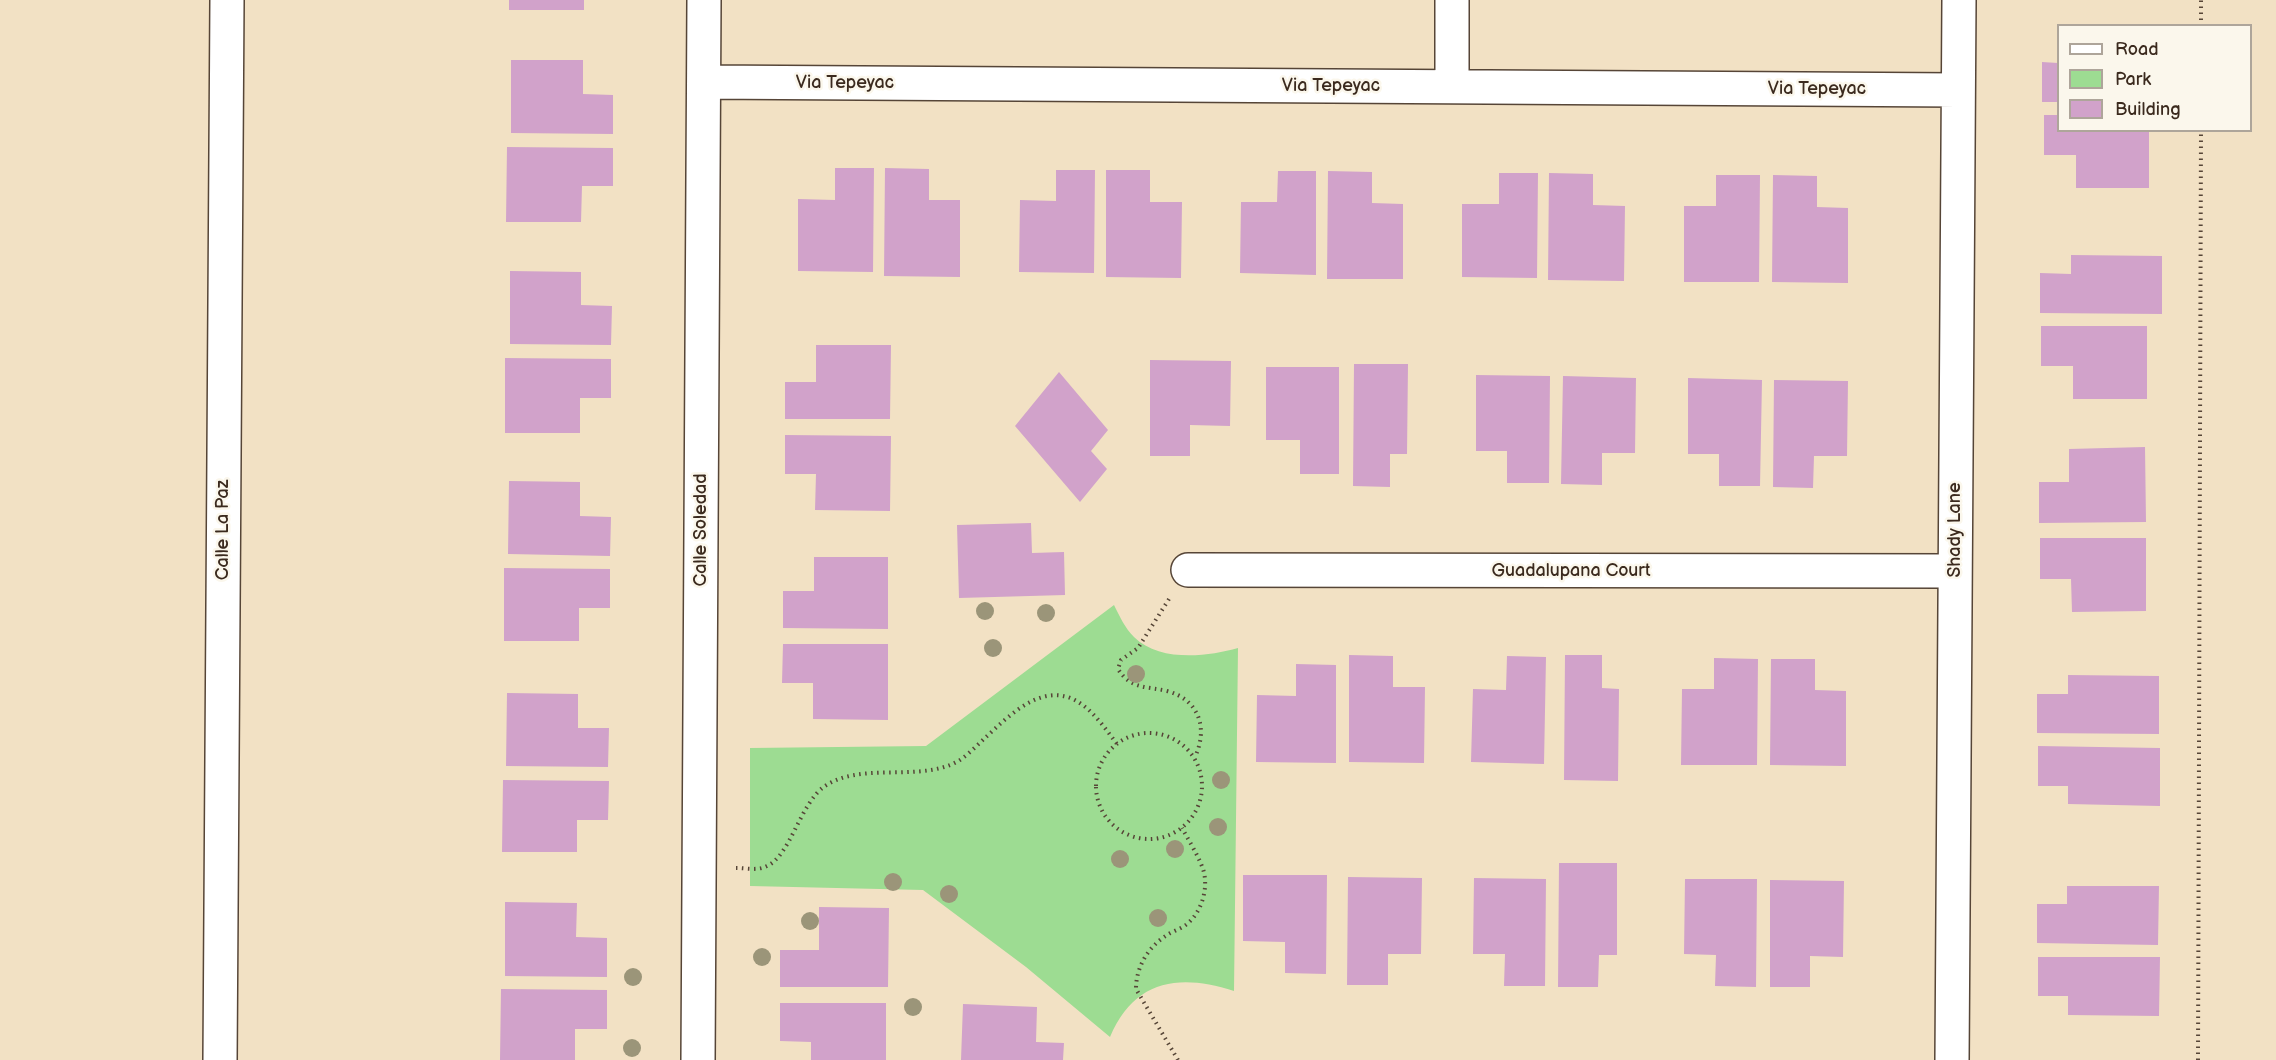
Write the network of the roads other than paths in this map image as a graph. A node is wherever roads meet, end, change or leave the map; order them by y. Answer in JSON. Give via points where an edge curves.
{"nodes":[{"id":1,"x":227,"y":0,"type":"edge"},
{"id":2,"x":704,"y":0,"type":"edge"},
{"id":3,"x":1452,"y":0,"type":"edge"},
{"id":4,"x":1959,"y":0,"type":"edge"},
{"id":5,"x":704,"y":82,"type":"junction"},
{"id":6,"x":1452,"y":87,"type":"junction"},
{"id":7,"x":1958,"y":90,"type":"junction"},
{"id":8,"x":1188,"y":570,"type":"road end"},
{"id":9,"x":1955,"y":571,"type":"junction"},
{"id":10,"x":220,"y":1060,"type":"edge"},
{"id":11,"x":698,"y":1060,"type":"edge"},
{"id":12,"x":1952,"y":1060,"type":"edge"}],
"edges":[{"from":1,"to":10,"type":"street","name":"Calle La Paz"},
{"from":2,"to":5,"type":"street","name":"Calle Soledad"},
{"from":3,"to":6,"type":"street"},
{"from":4,"to":7,"type":"street","name":"Shady Lane"},
{"from":5,"to":6,"type":"street","name":"Via Tepeyac"},
{"from":5,"to":11,"type":"street","name":"Calle Soledad"},
{"from":6,"to":7,"type":"street","name":"Via Tepeyac"},
{"from":7,"to":9,"type":"street","name":"Shady Lane"},
{"from":8,"to":9,"type":"street","name":"Guadalupana Court"},
{"from":9,"to":12,"type":"street","name":"Shady Lane"}]}
